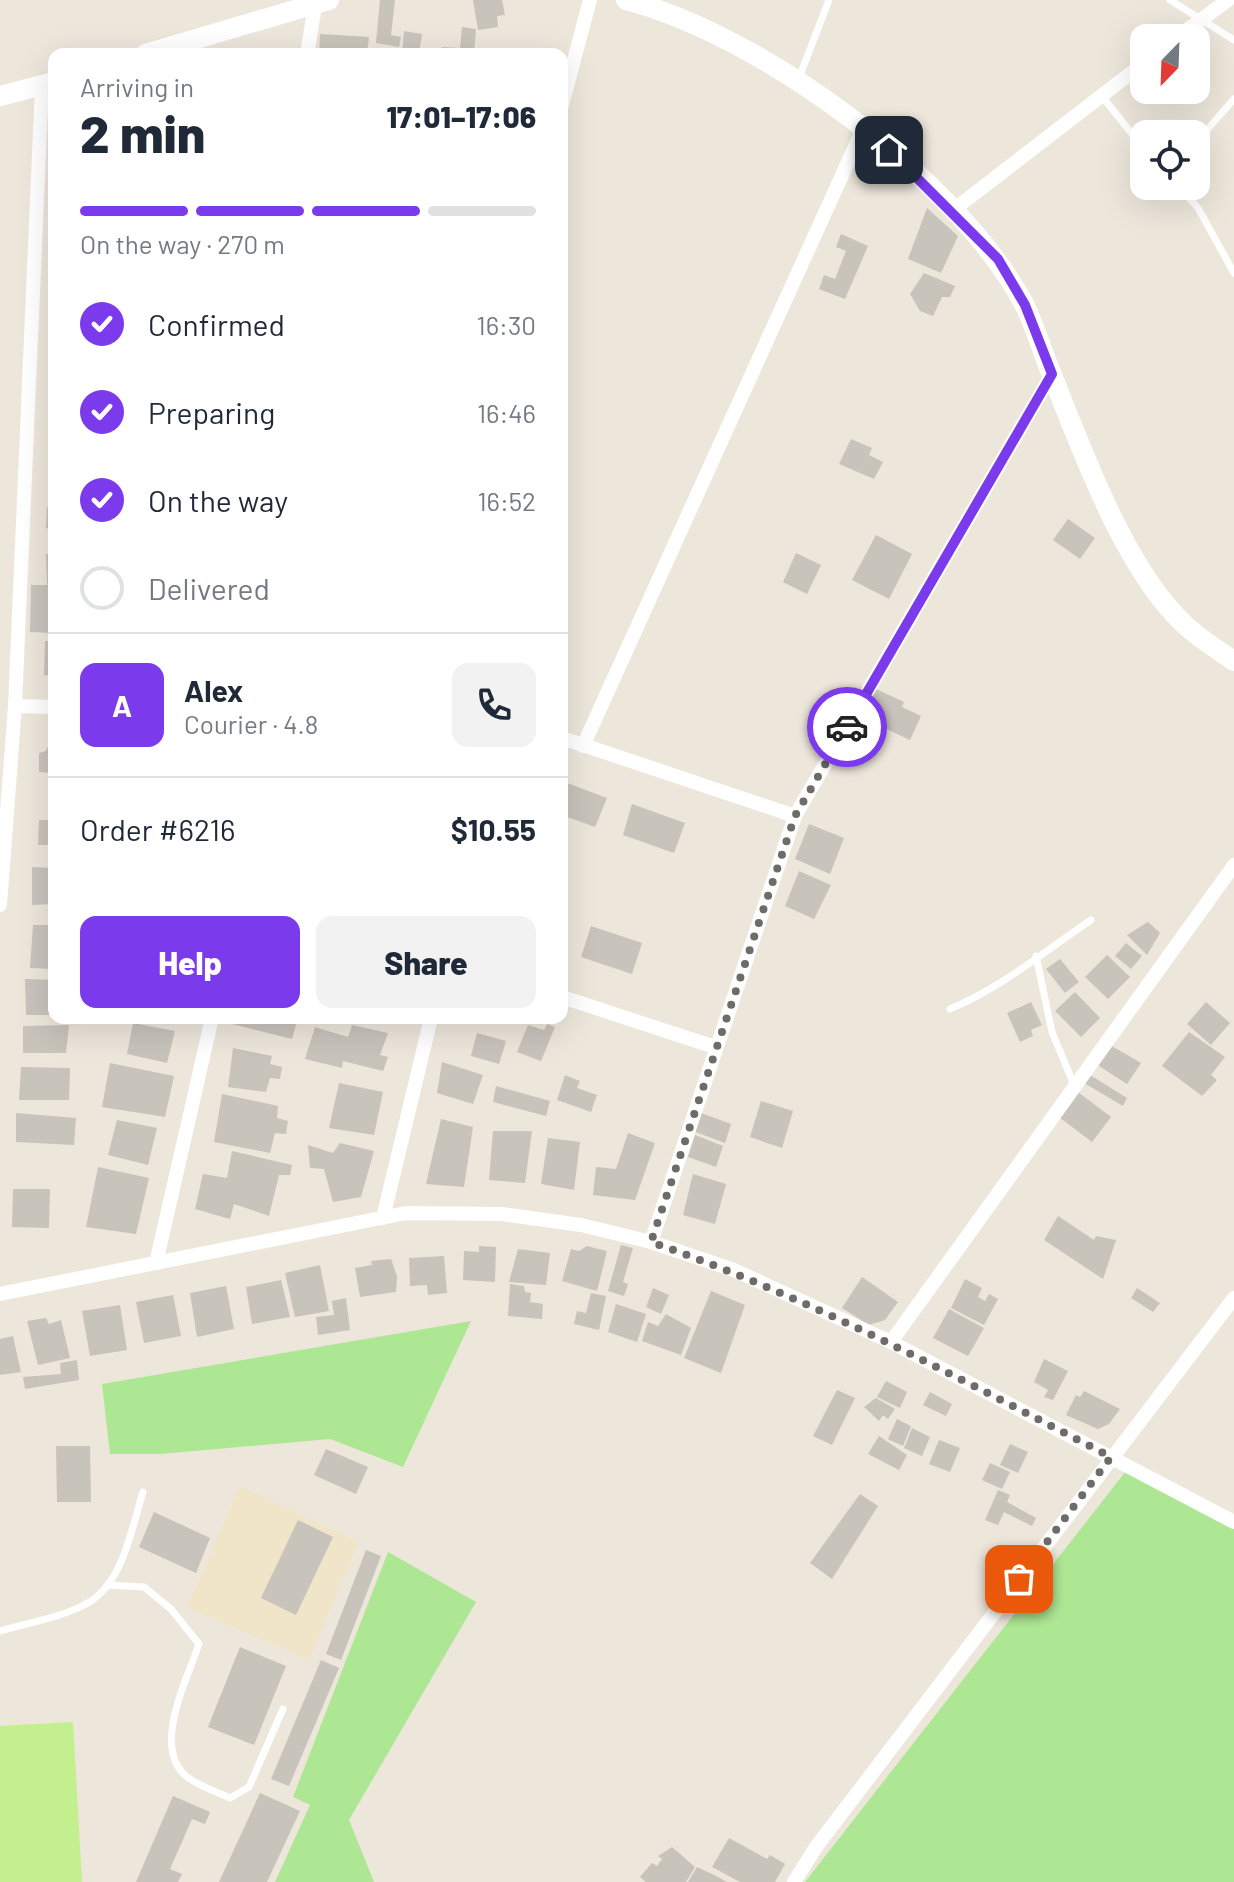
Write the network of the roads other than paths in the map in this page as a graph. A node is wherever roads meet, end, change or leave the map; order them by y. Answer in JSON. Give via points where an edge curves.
{"nodes":[{"id":1,"x":590,"y":0,"type":"edge"},
{"id":2,"x":626,"y":0,"type":"edge"},
{"id":3,"x":829,"y":0,"type":"edge"},
{"id":4,"x":1170,"y":0,"type":"edge"},
{"id":5,"x":1228,"y":0,"type":"edge"},
{"id":6,"x":320,"y":1,"type":"edge"},
{"id":7,"x":1200,"y":20,"type":"junction"},
{"id":8,"x":1195,"y":24,"type":"edge"},
{"id":9,"x":1234,"y":40,"type":"edge"},
{"id":10,"x":165,"y":48,"type":"edge"},
{"id":11,"x":308,"y":48,"type":"edge"},
{"id":12,"x":1130,"y":73,"type":"edge"},
{"id":13,"x":799,"y":80,"type":"junction"},
{"id":14,"x":568,"y":82,"type":"edge"},
{"id":15,"x":48,"y":83,"type":"edge"},
{"id":16,"x":1101,"y":95,"type":"junction"},
{"id":17,"x":0,"y":96,"type":"edge"},
{"id":18,"x":1234,"y":99,"type":"edge"},
{"id":19,"x":1210,"y":126,"type":"edge"},
{"id":20,"x":863,"y":129,"type":"junction"},
{"id":21,"x":1130,"y":131,"type":"edge"},
{"id":22,"x":1191,"y":200,"type":"edge"},
{"id":23,"x":952,"y":211,"type":"junction"},
{"id":24,"x":1234,"y":273,"type":"edge"},
{"id":25,"x":1052,"y":374,"type":"junction"},
{"id":26,"x":1234,"y":661,"type":"edge"},
{"id":27,"x":15,"y":706,"type":"junction"},
{"id":28,"x":48,"y":707,"type":"edge"},
{"id":29,"x":568,"y":740,"type":"edge"},
{"id":30,"x":583,"y":746,"type":"junction"},
{"id":31,"x":795,"y":816,"type":"junction"},
{"id":32,"x":1,"y":861,"type":"edge"},
{"id":33,"x":1234,"y":865,"type":"edge"},
{"id":34,"x":0,"y":905,"type":"edge"},
{"id":35,"x":1091,"y":920,"type":"dead end"},
{"id":36,"x":1036,"y":956,"type":"junction"},
{"id":37,"x":568,"y":999,"type":"edge"},
{"id":38,"x":950,"y":1009,"type":"dead end"},
{"id":39,"x":211,"y":1024,"type":"edge"},
{"id":40,"x":430,"y":1024,"type":"edge"},
{"id":41,"x":715,"y":1047,"type":"junction"},
{"id":42,"x":1074,"y":1085,"type":"junction"},
{"id":43,"x":383,"y":1218,"type":"junction"},
{"id":44,"x":651,"y":1242,"type":"junction"},
{"id":45,"x":156,"y":1263,"type":"junction"},
{"id":46,"x":0,"y":1294,"type":"edge"},
{"id":47,"x":1234,"y":1298,"type":"edge"},
{"id":48,"x":891,"y":1342,"type":"junction"},
{"id":49,"x":1111,"y":1457,"type":"junction"},
{"id":50,"x":143,"y":1492,"type":"dead end"},
{"id":51,"x":1234,"y":1522,"type":"edge"},
{"id":52,"x":108,"y":1585,"type":"junction"},
{"id":53,"x":0,"y":1631,"type":"edge"},
{"id":54,"x":283,"y":1709,"type":"dead end"},
{"id":55,"x":794,"y":1882,"type":"edge"}],
"edges":[{"from":1,"to":14,"type":"street"},
{"from":2,"to":13,"type":"street","via":[[663,10]]},
{"from":3,"to":13,"type":"lane"},
{"from":4,"to":7,"type":"lane"},
{"from":5,"to":7,"type":"street"},
{"from":6,"to":10,"type":"street"},
{"from":6,"to":11,"type":"street"},
{"from":7,"to":8,"type":"street"},
{"from":7,"to":9,"type":"lane"},
{"from":12,"to":16,"type":"street"},
{"from":13,"to":20,"type":"street"},
{"from":15,"to":17,"type":"street"},
{"from":15,"to":27,"type":"street"},
{"from":16,"to":21,"type":"lane"},
{"from":16,"to":23,"type":"street"},
{"from":18,"to":19,"type":"lane"},
{"from":20,"to":23,"type":"street"},
{"from":20,"to":30,"type":"street"},
{"from":22,"to":24,"type":"lane"},
{"from":23,"to":25,"type":"street","via":[[998,259],[1025,305]]},
{"from":25,"to":26,"type":"street","via":[[1137,564],[1184,625]]},
{"from":25,"to":31,"type":"street"},
{"from":27,"to":28,"type":"street"},
{"from":27,"to":32,"type":"street"},
{"from":29,"to":30,"type":"street"},
{"from":30,"to":31,"type":"street"},
{"from":31,"to":41,"type":"street"},
{"from":32,"to":34,"type":"street"},
{"from":33,"to":42,"type":"street"},
{"from":35,"to":36,"type":"lane"},
{"from":36,"to":38,"type":"lane","via":[[987,994]]},
{"from":36,"to":42,"type":"lane","via":[[1052,1032]]},
{"from":37,"to":41,"type":"street"},
{"from":39,"to":45,"type":"street"},
{"from":40,"to":43,"type":"street"},
{"from":41,"to":44,"type":"street"},
{"from":42,"to":48,"type":"street"},
{"from":43,"to":44,"type":"street","via":[[406,1213],[502,1214]]},
{"from":43,"to":45,"type":"street"},
{"from":44,"to":48,"type":"street","via":[[734,1270]]},
{"from":45,"to":46,"type":"street"},
{"from":47,"to":49,"type":"street"},
{"from":48,"to":49,"type":"street"},
{"from":49,"to":51,"type":"street"},
{"from":49,"to":55,"type":"street"},
{"from":50,"to":52,"type":"lane"},
{"from":52,"to":53,"type":"lane","via":[[85,1605]]},
{"from":52,"to":54,"type":"lane","via":[[144,1587],[171,1609],[199,1644],[170,1731],[173,1757],[188,1778],[230,1798],[249,1787]]}]}
